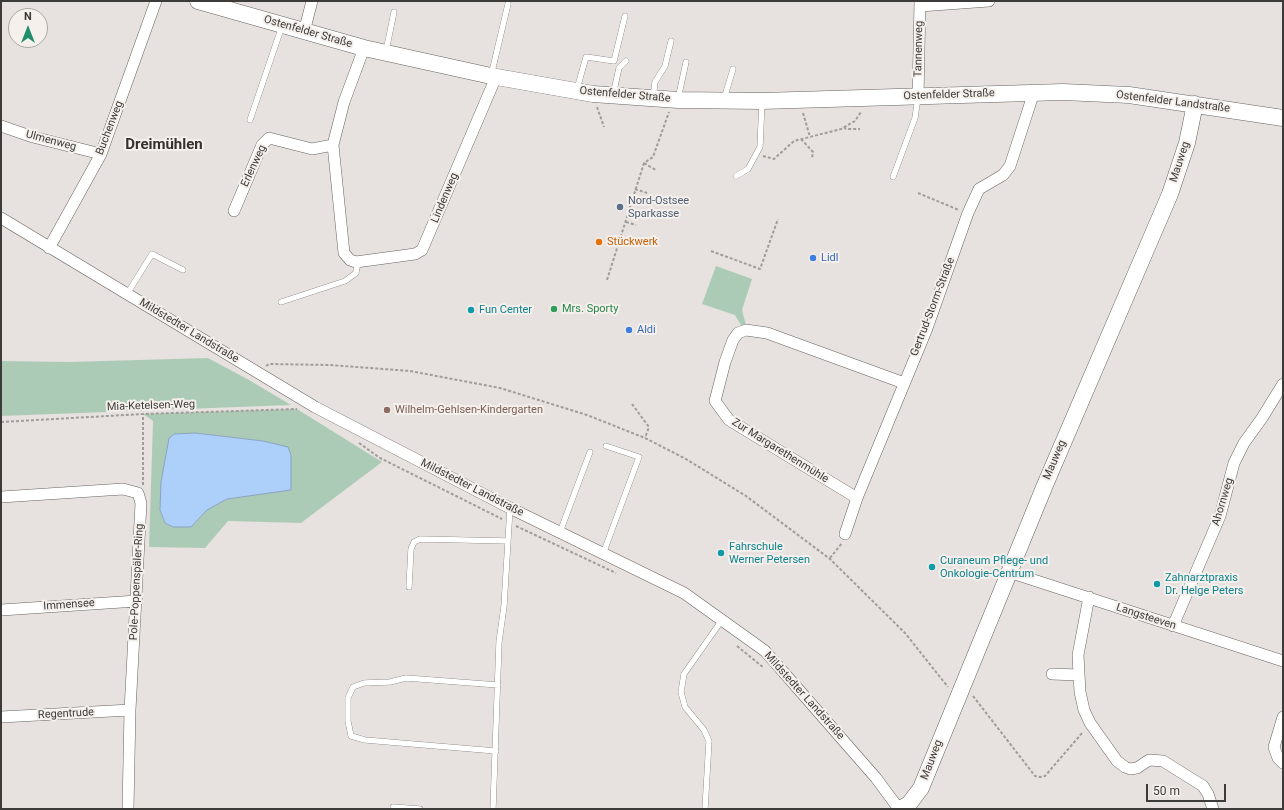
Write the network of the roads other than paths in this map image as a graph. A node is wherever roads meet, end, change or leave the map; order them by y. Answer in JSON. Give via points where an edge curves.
{"nodes":[{"id":1,"x":156,"y":1,"type":"edge"},
{"id":2,"x":312,"y":1,"type":"edge"},
{"id":3,"x":989,"y":1,"type":"edge"},
{"id":4,"x":208,"y":2,"type":"edge"},
{"id":5,"x":920,"y":3,"type":"edge"},
{"id":6,"x":508,"y":4,"type":"dead end"},
{"id":7,"x":394,"y":12,"type":"dead end"},
{"id":8,"x":625,"y":16,"type":"dead end"},
{"id":9,"x":283,"y":26,"type":"junction"},
{"id":10,"x":304,"y":32,"type":"junction"},
{"id":11,"x":671,"y":41,"type":"dead end"},
{"id":12,"x":364,"y":48,"type":"junction"},
{"id":13,"x":385,"y":53,"type":"junction"},
{"id":14,"x":626,"y":61,"type":"dead end"},
{"id":15,"x":686,"y":62,"type":"dead end"},
{"id":16,"x":733,"y":68,"type":"dead end"},
{"id":17,"x":493,"y":76,"type":"junction"},
{"id":18,"x":576,"y":91,"type":"junction"},
{"id":19,"x":1034,"y":92,"type":"junction"},
{"id":20,"x":1063,"y":92,"type":"joint"},
{"id":21,"x":612,"y":95,"type":"junction"},
{"id":22,"x":918,"y":97,"type":"junction"},
{"id":23,"x":653,"y":98,"type":"junction"},
{"id":24,"x":674,"y":100,"type":"junction"},
{"id":25,"x":723,"y":101,"type":"junction"},
{"id":26,"x":762,"y":102,"type":"junction"},
{"id":27,"x":1195,"y":104,"type":"junction"},
{"id":28,"x":1283,"y":118,"type":"edge"},
{"id":29,"x":250,"y":120,"type":"dead end"},
{"id":30,"x":1,"y":126,"type":"edge"},
{"id":31,"x":333,"y":145,"type":"junction"},
{"id":32,"x":101,"y":154,"type":"junction"},
{"id":33,"x":736,"y":176,"type":"dead end"},
{"id":34,"x":893,"y":177,"type":"dead end"},
{"id":35,"x":234,"y":211,"type":"dead end"},
{"id":36,"x":1,"y":218,"type":"edge"},
{"id":37,"x":49,"y":248,"type":"junction"},
{"id":38,"x":354,"y":260,"type":"junction"},
{"id":39,"x":183,"y":270,"type":"dead end"},
{"id":40,"x":127,"y":294,"type":"junction"},
{"id":41,"x":281,"y":302,"type":"dead end"},
{"id":42,"x":904,"y":383,"type":"junction"},
{"id":43,"x":1283,"y":384,"type":"edge"},
{"id":44,"x":606,"y":446,"type":"dead end"},
{"id":45,"x":590,"y":452,"type":"dead end"},
{"id":46,"x":1,"y":497,"type":"edge"},
{"id":47,"x":857,"y":498,"type":"junction"},
{"id":48,"x":510,"y":508,"type":"junction"},
{"id":49,"x":560,"y":532,"type":"junction"},
{"id":50,"x":845,"y":534,"type":"road end"},
{"id":51,"x":508,"y":541,"type":"junction"},
{"id":52,"x":603,"y":554,"type":"junction"},
{"id":53,"x":1009,"y":572,"type":"junction"},
{"id":54,"x":409,"y":587,"type":"dead end"},
{"id":55,"x":1089,"y":598,"type":"junction"},
{"id":56,"x":137,"y":601,"type":"junction"},
{"id":57,"x":1,"y":610,"type":"edge"},
{"id":58,"x":722,"y":620,"type":"junction"},
{"id":59,"x":1173,"y":626,"type":"junction"},
{"id":60,"x":1283,"y":661,"type":"edge"},
{"id":61,"x":1052,"y":674,"type":"dead end"},
{"id":62,"x":1078,"y":675,"type":"junction"},
{"id":63,"x":498,"y":685,"type":"junction"},
{"id":64,"x":130,"y":710,"type":"junction"},
{"id":65,"x":1,"y":717,"type":"edge"},
{"id":66,"x":1283,"y":717,"type":"edge"},
{"id":67,"x":496,"y":751,"type":"junction"},
{"id":68,"x":1283,"y":763,"type":"edge"},
{"id":69,"x":393,"y":807,"type":"dead end"},
{"id":70,"x":128,"y":809,"type":"edge"},
{"id":71,"x":420,"y":809,"type":"edge"},
{"id":72,"x":493,"y":809,"type":"edge"},
{"id":73,"x":705,"y":809,"type":"edge"},
{"id":74,"x":900,"y":809,"type":"edge"},
{"id":75,"x":1213,"y":809,"type":"edge"}],
"edges":[{"from":1,"to":32,"type":"street","name":"Buchenweg"},
{"from":2,"to":10,"type":"street"},
{"from":3,"to":5,"type":"street"},
{"from":4,"to":9,"type":"main road","name":"Ostenfelder Straße"},
{"from":5,"to":22,"type":"street","name":"Tannenweg"},
{"from":6,"to":17,"type":"lane"},
{"from":7,"to":13,"type":"lane"},
{"from":8,"to":18,"type":"lane","via":[[614,61],[586,57]]},
{"from":9,"to":10,"type":"main road","name":"Ostenfelder Straße"},
{"from":9,"to":29,"type":"lane"},
{"from":10,"to":12,"type":"main road","name":"Ostenfelder Straße"},
{"from":11,"to":23,"type":"lane","via":[[664,66],[655,82]]},
{"from":12,"to":13,"type":"main road","name":"Ostenfelder Straße"},
{"from":12,"to":31,"type":"street","via":[[344,102]]},
{"from":13,"to":17,"type":"main road","name":"Ostenfelder Straße"},
{"from":14,"to":21,"type":"lane","via":[[619,68]]},
{"from":15,"to":24,"type":"lane"},
{"from":16,"to":25,"type":"lane"},
{"from":17,"to":18,"type":"main road","name":"Ostenfelder Straße"},
{"from":17,"to":38,"type":"street","name":"Lindenweg","via":[[422,250],[415,254]]},
{"from":18,"to":21,"type":"main road","name":"Ostenfelder Straße"},
{"from":19,"to":20,"type":"main road","name":"Ostenfelder Straße"},
{"from":19,"to":22,"type":"main road","name":"Ostenfelder Straße"},
{"from":19,"to":42,"type":"street","name":"Gertrud-Storm-Straße","via":[[1010,166],[1003,175],[979,189],[968,213],[926,331]]},
{"from":20,"to":27,"type":"main road","name":"Ostenfelder Landstraße","via":[[1129,95]]},
{"from":21,"to":23,"type":"main road","name":"Ostenfelder Straße"},
{"from":22,"to":26,"type":"main road","name":"Ostenfelder Straße"},
{"from":22,"to":34,"type":"lane","via":[[915,118]]},
{"from":23,"to":24,"type":"main road","name":"Ostenfelder Straße"},
{"from":24,"to":25,"type":"main road","name":"Ostenfelder Straße"},
{"from":25,"to":26,"type":"main road","name":"Ostenfelder Straße"},
{"from":26,"to":33,"type":"lane","via":[[760,147],[748,169]]},
{"from":27,"to":28,"type":"main road","name":"Ostenfelder Landstraße"},
{"from":27,"to":53,"type":"main road","name":"Mauweg","via":[[1187,143],[1170,194]]},
{"from":30,"to":32,"type":"street","name":"Ulmenweg"},
{"from":31,"to":35,"type":"street","name":"Erlenweg","via":[[312,149],[269,138],[262,145]]},
{"from":31,"to":38,"type":"street","via":[[344,253]]},
{"from":32,"to":37,"type":"street","name":"Buchenweg"},
{"from":36,"to":37,"type":"street","name":"Mildstedter Landstraße"},
{"from":37,"to":40,"type":"street","name":"Mildstedter Landstraße"},
{"from":38,"to":41,"type":"lane","via":[[356,273],[345,282]]},
{"from":39,"to":40,"type":"lane","via":[[152,254]]},
{"from":40,"to":48,"type":"street","name":"Mildstedter Landstraße","via":[[315,407]]},
{"from":42,"to":47,"type":"street","name":"Gertrud-Storm-Straße"},
{"from":42,"to":47,"type":"street","name":"Zur Margarethenmühle","via":[[767,334],[746,330],[738,333],[733,340],[715,401],[729,420]]},
{"from":43,"to":59,"type":"street","name":"Ahornweg","via":[[1244,443],[1234,463],[1220,516]]},
{"from":44,"to":52,"type":"lane","via":[[639,457]]},
{"from":45,"to":49,"type":"lane"},
{"from":46,"to":56,"type":"street","name":"Pole-Poppenspäler-Ring","via":[[123,489],[138,493],[141,504]]},
{"from":47,"to":50,"type":"street","name":"Gertrud-Storm-Straße"},
{"from":48,"to":49,"type":"street","name":"Mildstedter Landstraße"},
{"from":48,"to":51,"type":"lane"},
{"from":49,"to":52,"type":"street","name":"Mildstedter Landstraße"},
{"from":51,"to":54,"type":"lane","via":[[420,539],[414,542],[411,549]]},
{"from":51,"to":63,"type":"lane"},
{"from":52,"to":58,"type":"street","name":"Mildstedter Landstraße","via":[[684,593]]},
{"from":53,"to":55,"type":"street","name":"Langsteeven"},
{"from":53,"to":74,"type":"main road","name":"Mauweg","via":[[921,788],[909,804]]},
{"from":55,"to":59,"type":"street","name":"Langsteeven"},
{"from":55,"to":62,"type":"street","via":[[1078,655]]},
{"from":56,"to":57,"type":"street","name":"Immensee"},
{"from":56,"to":64,"type":"street","name":"Pole-Poppenspäler-Ring"},
{"from":58,"to":73,"type":"lane","via":[[684,674],[681,692],[685,707],[704,730],[709,741]]},
{"from":58,"to":74,"type":"street","name":"Mildstedter Landstraße","via":[[765,651]]},
{"from":59,"to":60,"type":"street","name":"Langsteeven"},
{"from":61,"to":62,"type":"street"},
{"from":62,"to":75,"type":"street","via":[[1084,710],[1090,723],[1117,761],[1130,769],[1137,768],[1149,760],[1164,761],[1203,786]]},
{"from":63,"to":67,"type":"lane"},
{"from":63,"to":67,"type":"lane","via":[[406,678],[353,686],[348,698],[351,736],[365,740]]},
{"from":64,"to":65,"type":"street","name":"Regentrude"},
{"from":64,"to":70,"type":"street","name":"Pole-Poppenspäler-Ring"},
{"from":66,"to":68,"type":"street","via":[[1274,747]]},
{"from":67,"to":72,"type":"lane"},
{"from":69,"to":71,"type":"lane"}]}
